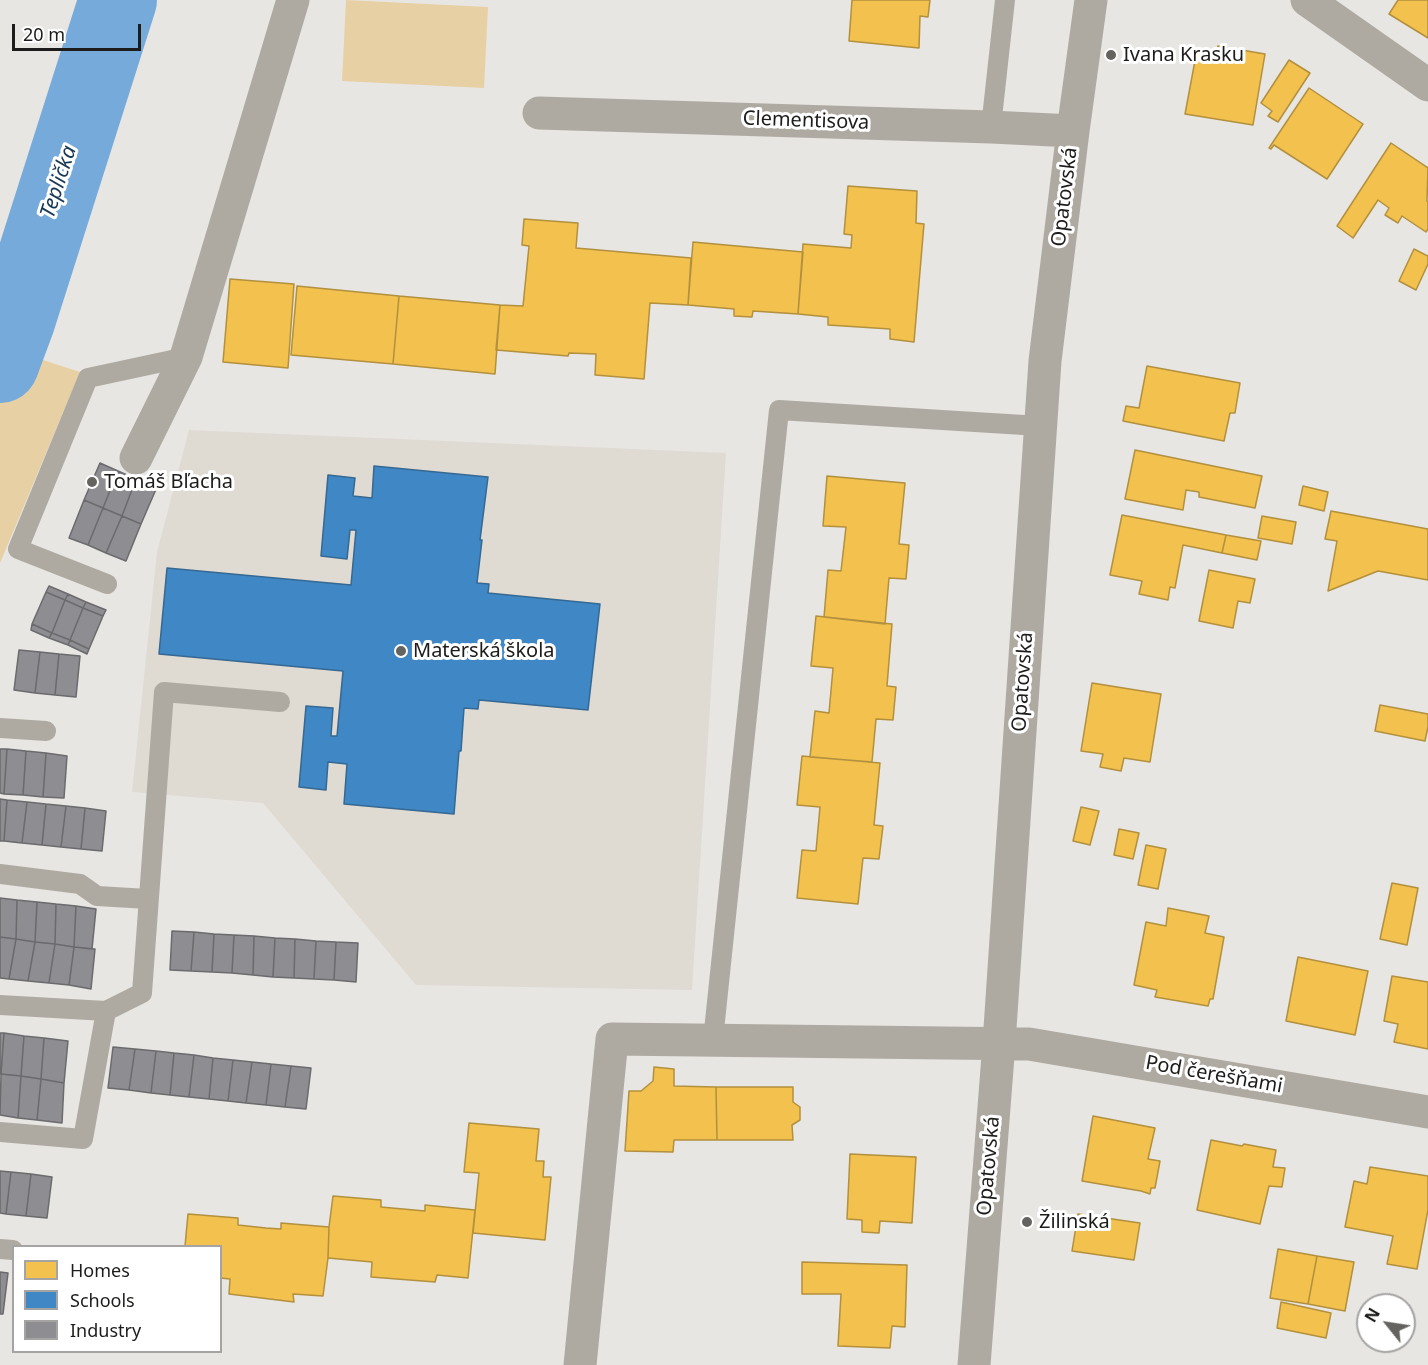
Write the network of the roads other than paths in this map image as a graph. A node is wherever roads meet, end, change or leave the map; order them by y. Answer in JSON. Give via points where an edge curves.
{"nodes":[{"id":1,"x":293,"y":0,"type":"edge"},
{"id":2,"x":1005,"y":0,"type":"edge"},
{"id":3,"x":1091,"y":0,"type":"edge"},
{"id":4,"x":1308,"y":0,"type":"edge"},
{"id":5,"x":1428,"y":85,"type":"edge"},
{"id":6,"x":539,"y":113,"type":"dead end"},
{"id":7,"x":991,"y":127,"type":"junction"},
{"id":8,"x":1073,"y":131,"type":"junction"},
{"id":9,"x":186,"y":357,"type":"junction"},
{"id":10,"x":1040,"y":426,"type":"junction"},
{"id":11,"x":136,"y":458,"type":"dead end"},
{"id":12,"x":106,"y":584,"type":"dead end"},
{"id":13,"x":280,"y":702,"type":"dead end"},
{"id":14,"x":0,"y":728,"type":"edge"},
{"id":15,"x":46,"y":731,"type":"dead end"},
{"id":16,"x":0,"y":874,"type":"edge"},
{"id":17,"x":148,"y":899,"type":"junction"},
{"id":18,"x":0,"y":1005,"type":"edge"},
{"id":19,"x":106,"y":1011,"type":"junction"},
{"id":20,"x":713,"y":1040,"type":"junction"},
{"id":21,"x":999,"y":1042,"type":"junction"},
{"id":22,"x":1428,"y":1112,"type":"edge"},
{"id":23,"x":0,"y":1132,"type":"edge"},
{"id":24,"x":580,"y":1365,"type":"edge"},
{"id":25,"x":974,"y":1365,"type":"edge"}],
"edges":[{"from":1,"to":9,"type":"street"},
{"from":2,"to":7,"type":"lane"},
{"from":3,"to":8,"type":"street","name":"Opatovská"},
{"from":4,"to":5,"type":"street"},
{"from":6,"to":7,"type":"street","name":"Clementisova"},
{"from":7,"to":8,"type":"street","name":"Clementisova"},
{"from":8,"to":10,"type":"street","name":"Opatovská"},
{"from":9,"to":11,"type":"street"},
{"from":9,"to":12,"type":"lane","via":[[88,378],[18,549]]},
{"from":10,"to":20,"type":"lane","via":[[780,410]]},
{"from":10,"to":21,"type":"street","name":"Opatovská"},
{"from":13,"to":17,"type":"lane","via":[[164,692]]},
{"from":14,"to":15,"type":"lane"},
{"from":16,"to":17,"type":"lane","via":[[80,884],[97,896]]},
{"from":17,"to":19,"type":"lane","via":[[142,993]]},
{"from":18,"to":19,"type":"lane"},
{"from":19,"to":23,"type":"lane","via":[[83,1139]]},
{"from":20,"to":21,"type":"street","name":"Pod čerešňami"},
{"from":20,"to":24,"type":"street","name":"Pod čerešňami","via":[[612,1039]]},
{"from":21,"to":22,"type":"street","name":"Pod čerešňami"},
{"from":21,"to":25,"type":"street","name":"Opatovská"}]}
